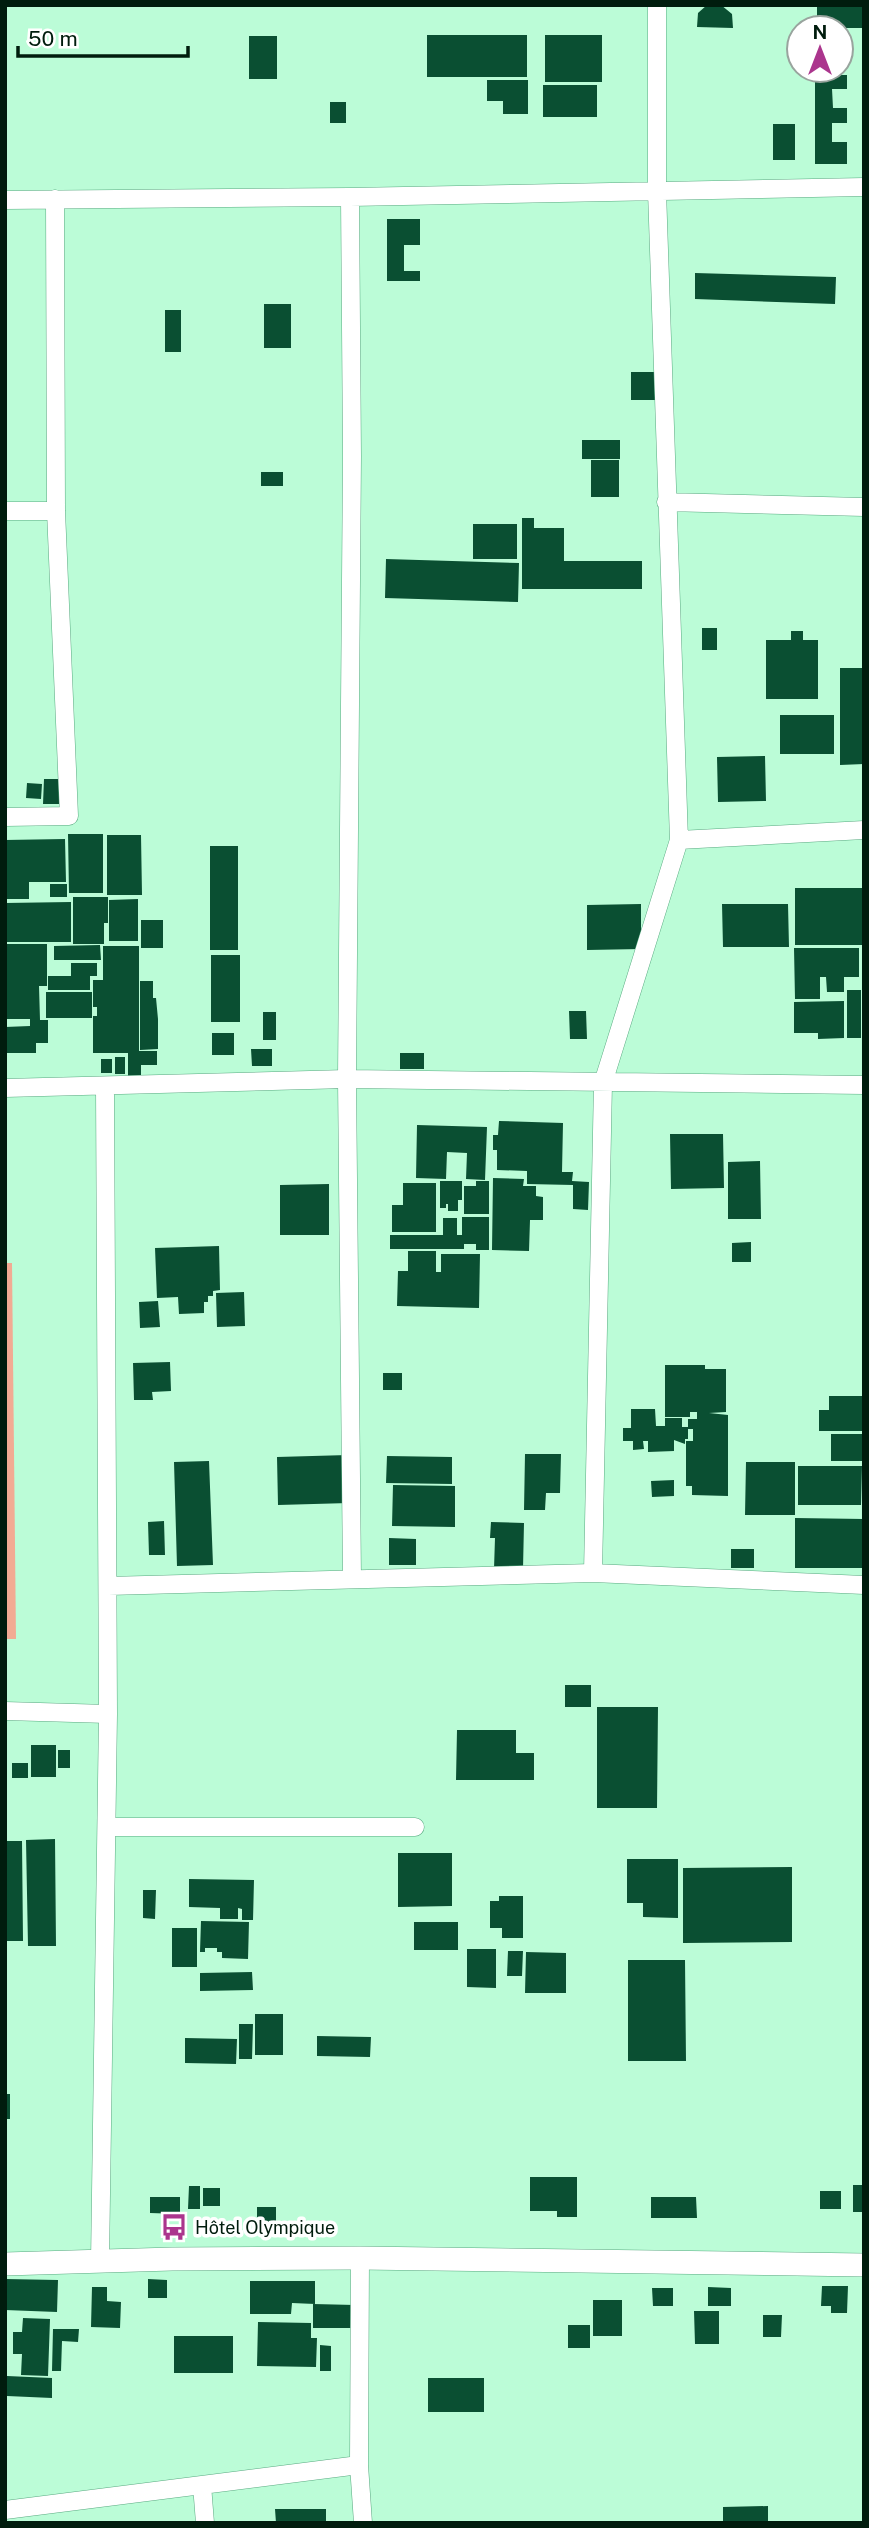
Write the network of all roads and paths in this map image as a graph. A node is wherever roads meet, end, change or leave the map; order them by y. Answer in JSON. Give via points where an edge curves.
{"nodes":[{"id":1,"x":657,"y":5,"type":"edge"},
{"id":2,"x":864,"y":187,"type":"edge"},
{"id":3,"x":657,"y":191,"type":"junction"},
{"id":4,"x":350,"y":197,"type":"junction"},
{"id":5,"x":5,"y":200,"type":"edge"},
{"id":6,"x":55,"y":200,"type":"junction"},
{"id":7,"x":666,"y":502,"type":"junction"},
{"id":8,"x":864,"y":507,"type":"edge"},
{"id":9,"x":5,"y":511,"type":"edge"},
{"id":10,"x":56,"y":511,"type":"junction"},
{"id":11,"x":5,"y":817,"type":"edge"},
{"id":12,"x":864,"y":830,"type":"edge"},
{"id":13,"x":679,"y":840,"type":"junction"},
{"id":14,"x":347,"y":1079,"type":"junction"},
{"id":15,"x":603,"y":1083,"type":"junction"},
{"id":16,"x":864,"y":1085,"type":"edge"},
{"id":17,"x":105,"y":1086,"type":"junction"},
{"id":18,"x":5,"y":1087,"type":"edge"},
{"id":19,"x":593,"y":1573,"type":"junction"},
{"id":20,"x":352,"y":1579,"type":"junction"},
{"id":21,"x":108,"y":1586,"type":"junction"},
{"id":22,"x":864,"y":1586,"type":"edge"},
{"id":23,"x":5,"y":1711,"type":"edge"},
{"id":24,"x":108,"y":1714,"type":"junction"},
{"id":25,"x":107,"y":1827,"type":"junction"},
{"id":26,"x":415,"y":1827,"type":"dead end"},
{"id":27,"x":360,"y":2258,"type":"junction"},
{"id":28,"x":100,"y":2262,"type":"junction"},
{"id":29,"x":5,"y":2264,"type":"edge"},
{"id":30,"x":864,"y":2265,"type":"edge"},
{"id":31,"x":359,"y":2465,"type":"junction"},
{"id":32,"x":202,"y":2485,"type":"junction"},
{"id":33,"x":5,"y":2510,"type":"edge"},
{"id":34,"x":205,"y":2523,"type":"edge"},
{"id":35,"x":363,"y":2523,"type":"edge"}],
"edges":[{"from":1,"to":3,"type":"street"},
{"from":2,"to":3,"type":"street"},
{"from":3,"to":4,"type":"street"},
{"from":3,"to":7,"type":"street"},
{"from":4,"to":6,"type":"street"},
{"from":4,"to":14,"type":"street"},
{"from":5,"to":6,"type":"street"},
{"from":6,"to":10,"type":"street"},
{"from":7,"to":8,"type":"street"},
{"from":7,"to":13,"type":"street"},
{"from":9,"to":10,"type":"street"},
{"from":10,"to":11,"type":"street","via":[[69,816]]},
{"from":12,"to":13,"type":"street"},
{"from":13,"to":15,"type":"street"},
{"from":14,"to":15,"type":"street"},
{"from":14,"to":17,"type":"street"},
{"from":14,"to":20,"type":"street"},
{"from":15,"to":16,"type":"street"},
{"from":15,"to":19,"type":"street"},
{"from":17,"to":18,"type":"street"},
{"from":17,"to":21,"type":"street"},
{"from":19,"to":20,"type":"street"},
{"from":19,"to":22,"type":"street"},
{"from":20,"to":21,"type":"street"},
{"from":21,"to":24,"type":"street"},
{"from":23,"to":24,"type":"street"},
{"from":24,"to":25,"type":"street"},
{"from":25,"to":26,"type":"street"},
{"from":25,"to":28,"type":"street"},
{"from":27,"to":28,"type":"street"},
{"from":27,"to":30,"type":"street"},
{"from":27,"to":31,"type":"street"},
{"from":28,"to":29,"type":"street"},
{"from":31,"to":32,"type":"street"},
{"from":31,"to":35,"type":"street"},
{"from":32,"to":33,"type":"street"},
{"from":32,"to":34,"type":"street"}]}
